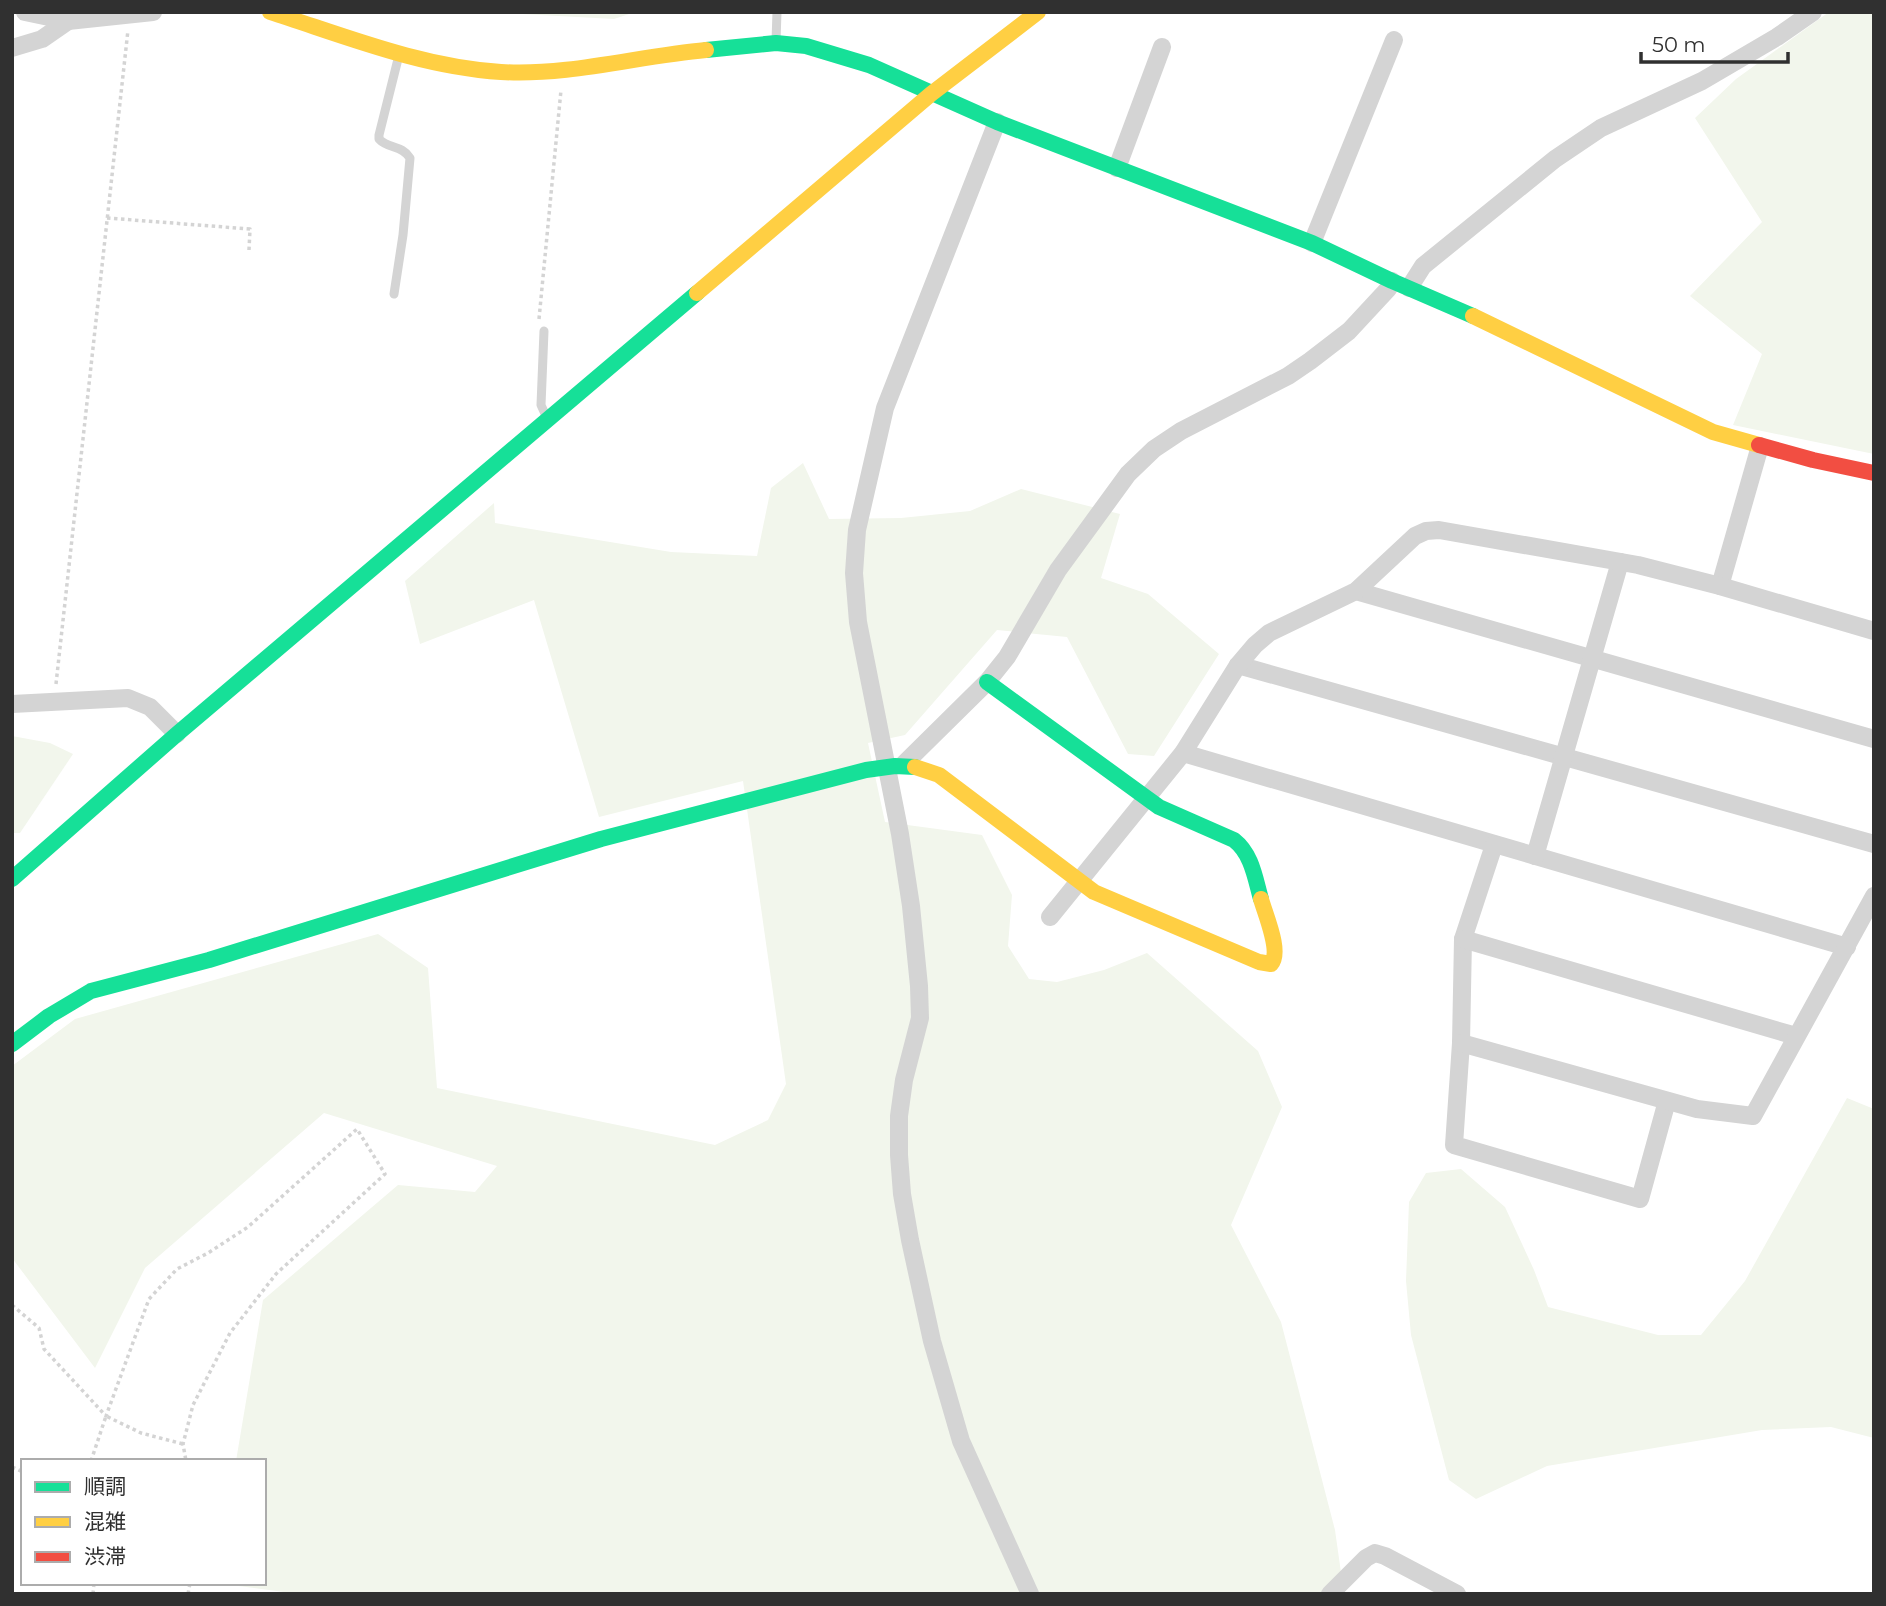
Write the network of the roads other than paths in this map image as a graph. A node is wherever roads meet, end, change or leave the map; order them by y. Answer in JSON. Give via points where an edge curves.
{"nodes":[{"id":1,"x":25,"y":12,"type":"edge"},
{"id":2,"x":153,"y":12,"type":"edge"},
{"id":3,"x":270,"y":12,"type":"edge"},
{"id":4,"x":777,"y":12,"type":"edge"},
{"id":5,"x":1038,"y":12,"type":"edge"},
{"id":6,"x":1813,"y":12,"type":"edge"},
{"id":7,"x":68,"y":21,"type":"junction"},
{"id":8,"x":1394,"y":40,"type":"dead end"},
{"id":9,"x":776,"y":43,"type":"junction"},
{"id":10,"x":1162,"y":47,"type":"dead end"},
{"id":11,"x":12,"y":48,"type":"edge"},
{"id":12,"x":400,"y":54,"type":"junction"},
{"id":13,"x":931,"y":94,"type":"junction"},
{"id":14,"x":997,"y":122,"type":"junction"},
{"id":15,"x":1117,"y":168,"type":"junction"},
{"id":16,"x":1312,"y":243,"type":"junction"},
{"id":17,"x":1400,"y":284,"type":"junction"},
{"id":18,"x":394,"y":294,"type":"dead end"},
{"id":19,"x":544,"y":331,"type":"road end"},
{"id":20,"x":548,"y":421,"type":"junction"},
{"id":21,"x":1760,"y":446,"type":"junction"},
{"id":22,"x":1874,"y":473,"type":"edge"},
{"id":23,"x":1620,"y":562,"type":"junction"},
{"id":24,"x":1720,"y":586,"type":"junction"},
{"id":25,"x":1356,"y":591,"type":"junction"},
{"id":26,"x":1874,"y":631,"type":"edge"},
{"id":27,"x":1591,"y":657,"type":"junction"},
{"id":28,"x":1238,"y":665,"type":"junction"},
{"id":29,"x":987,"y":682,"type":"junction"},
{"id":30,"x":12,"y":704,"type":"edge"},
{"id":31,"x":177,"y":734,"type":"junction"},
{"id":32,"x":1874,"y":739,"type":"edge"},
{"id":33,"x":1183,"y":753,"type":"junction"},
{"id":34,"x":1563,"y":756,"type":"junction"},
{"id":35,"x":896,"y":764,"type":"junction"},
{"id":36,"x":1148,"y":798,"type":"junction"},
{"id":37,"x":1874,"y":844,"type":"edge"},
{"id":38,"x":1494,"y":845,"type":"junction"},
{"id":39,"x":1535,"y":856,"type":"junction"},
{"id":40,"x":12,"y":879,"type":"edge"},
{"id":41,"x":1079,"y":880,"type":"junction"},
{"id":42,"x":1874,"y":896,"type":"edge"},
{"id":43,"x":1050,"y":918,"type":"dead end"},
{"id":44,"x":1463,"y":939,"type":"junction"},
{"id":45,"x":1847,"y":947,"type":"junction"},
{"id":46,"x":1796,"y":1036,"type":"junction"},
{"id":47,"x":1461,"y":1043,"type":"junction"},
{"id":48,"x":12,"y":1044,"type":"edge"},
{"id":49,"x":1667,"y":1101,"type":"junction"},
{"id":50,"x":1030,"y":1594,"type":"edge"},
{"id":51,"x":1330,"y":1594,"type":"edge"},
{"id":52,"x":1457,"y":1594,"type":"edge"}],
"edges":[{"from":1,"to":7,"type":"street"},
{"from":2,"to":7,"type":"street"},
{"from":3,"to":12,"type":"street"},
{"from":4,"to":9,"type":"lane"},
{"from":5,"to":13,"type":"street"},
{"from":6,"to":17,"type":"street","via":[[1702,81],[1601,128],[1555,159]]},
{"from":7,"to":11,"type":"street","via":[[42,39]]},
{"from":8,"to":16,"type":"street"},
{"from":9,"to":12,"type":"street","via":[[672,53],[563,71],[501,72]]},
{"from":9,"to":13,"type":"street","via":[[856,60]]},
{"from":10,"to":15,"type":"street"},
{"from":12,"to":18,"type":"lane","via":[[379,139],[410,158]]},
{"from":13,"to":14,"type":"street"},
{"from":13,"to":20,"type":"street"},
{"from":14,"to":15,"type":"street"},
{"from":14,"to":35,"type":"street","via":[[885,408],[857,530],[858,622]]},
{"from":15,"to":16,"type":"street"},
{"from":16,"to":17,"type":"street"},
{"from":17,"to":21,"type":"street","via":[[1516,334],[1693,424]]},
{"from":17,"to":29,"type":"street","via":[[1388,289],[1349,331],[1310,361],[1181,431],[1128,474],[1058,570]]},
{"from":19,"to":20,"type":"lane","via":[[541,405]]},
{"from":20,"to":31,"type":"street"},
{"from":21,"to":22,"type":"street"},
{"from":21,"to":24,"type":"street"},
{"from":23,"to":24,"type":"street"},
{"from":23,"to":25,"type":"street","via":[[1426,531]]},
{"from":23,"to":27,"type":"street"},
{"from":24,"to":26,"type":"street"},
{"from":25,"to":27,"type":"street"},
{"from":25,"to":28,"type":"street","via":[[1269,633]]},
{"from":27,"to":32,"type":"street"},
{"from":27,"to":34,"type":"street"},
{"from":28,"to":33,"type":"street"},
{"from":28,"to":34,"type":"street"},
{"from":29,"to":35,"type":"street"},
{"from":29,"to":36,"type":"street"},
{"from":30,"to":31,"type":"street","via":[[128,698],[150,707]]},
{"from":31,"to":40,"type":"street"},
{"from":33,"to":36,"type":"street"},
{"from":33,"to":38,"type":"street"},
{"from":34,"to":37,"type":"street"},
{"from":34,"to":39,"type":"street"},
{"from":35,"to":41,"type":"street","via":[[939,775]]},
{"from":35,"to":48,"type":"street","via":[[601,839],[209,960],[91,991]]},
{"from":35,"to":50,"type":"street","via":[[920,1018],[899,1116],[901,1181],[910,1240],[932,1341],[961,1441]]},
{"from":36,"to":41,"type":"street"},
{"from":36,"to":41,"type":"street","via":[[1243,847],[1276,950],[1275,960],[1259,962],[1094,891]]},
{"from":38,"to":39,"type":"street"},
{"from":38,"to":44,"type":"street"},
{"from":39,"to":45,"type":"street"},
{"from":41,"to":43,"type":"street"},
{"from":42,"to":45,"type":"street"},
{"from":44,"to":46,"type":"street"},
{"from":44,"to":47,"type":"street"},
{"from":45,"to":46,"type":"street"},
{"from":46,"to":49,"type":"street","via":[[1753,1116]]},
{"from":47,"to":49,"type":"street"},
{"from":47,"to":49,"type":"street","via":[[1454,1145],[1640,1199]]},
{"from":51,"to":52,"type":"street","via":[[1375,1553]]}]}
